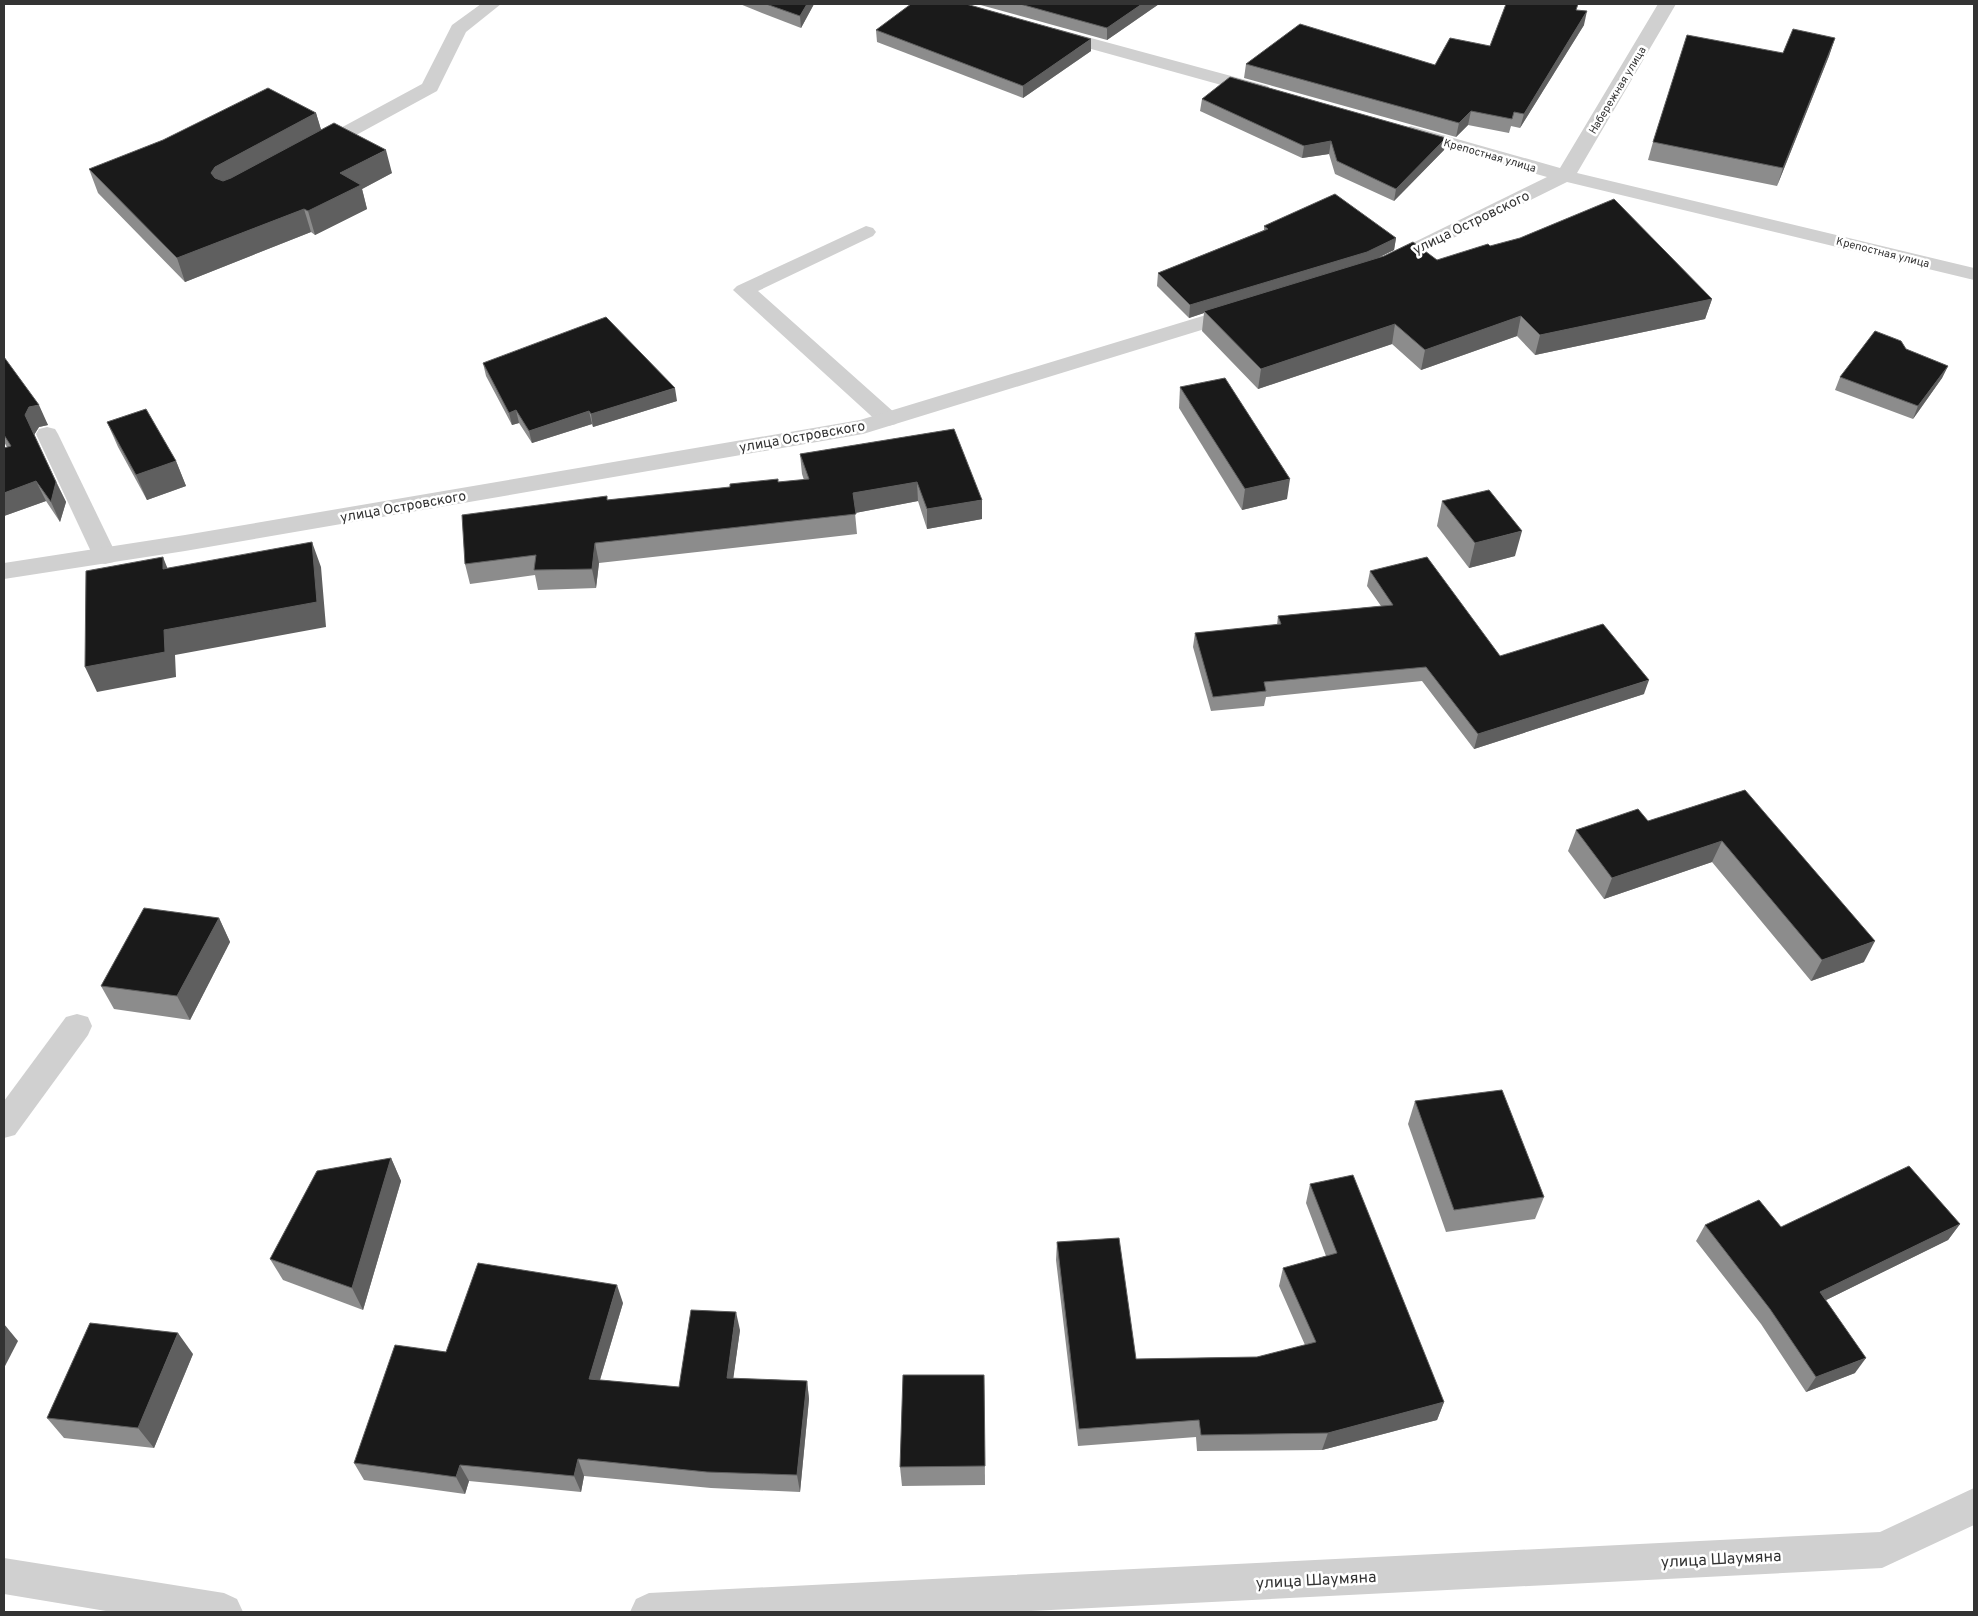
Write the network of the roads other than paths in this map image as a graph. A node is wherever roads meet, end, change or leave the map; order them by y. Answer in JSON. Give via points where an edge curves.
{"nodes":[{"id":1,"x":492,"y":4,"type":"edge"},
{"id":2,"x":1667,"y":4,"type":"edge"},
{"id":3,"x":1038,"y":28,"type":"edge"},
{"id":4,"x":1278,"y":95,"type":"edge"},
{"id":5,"x":1393,"y":127,"type":"edge"},
{"id":6,"x":300,"y":158,"type":"edge"},
{"id":7,"x":1565,"y":176,"type":"junction"},
{"id":8,"x":866,"y":232,"type":"dead end"},
{"id":9,"x":1373,"y":270,"type":"edge"},
{"id":10,"x":1974,"y":274,"type":"edge"},
{"id":11,"x":1259,"y":305,"type":"edge"},
{"id":12,"x":888,"y":419,"type":"junction"},
{"id":13,"x":47,"y":434,"type":"dead end"},
{"id":14,"x":105,"y":556,"type":"junction"},
{"id":15,"x":4,"y":571,"type":"edge"},
{"id":16,"x":77,"y":1026,"type":"dead end"},
{"id":17,"x":4,"y":1125,"type":"edge"},
{"id":18,"x":1974,"y":1506,"type":"edge"},
{"id":19,"x":4,"y":1576,"type":"edge"},
{"id":20,"x":224,"y":1612,"type":"edge"},
{"id":21,"x":648,"y":1612,"type":"edge"}],
"edges":[{"from":1,"to":6,"type":"street","via":[[458,30],[430,87]]},
{"from":2,"to":7,"type":"street","name":"Набережная улица"},
{"from":3,"to":4,"type":"street"},
{"from":5,"to":7,"type":"street","name":"Крепостная улица"},
{"from":7,"to":9,"type":"street","name":"улица Островского"},
{"from":7,"to":10,"type":"street","name":"Крепостная улица"},
{"from":8,"to":12,"type":"street","via":[[744,290]]},
{"from":11,"to":12,"type":"street","name":"улица Островского"},
{"from":12,"to":14,"type":"street","name":"улица Островского","via":[[853,428]]},
{"from":13,"to":14,"type":"street"},
{"from":14,"to":15,"type":"street","name":"улица Островского"},
{"from":16,"to":17,"type":"street"},
{"from":18,"to":21,"type":"street","name":"улица Шаумяна","via":[[1882,1550]]},
{"from":19,"to":20,"type":"street"}]}
